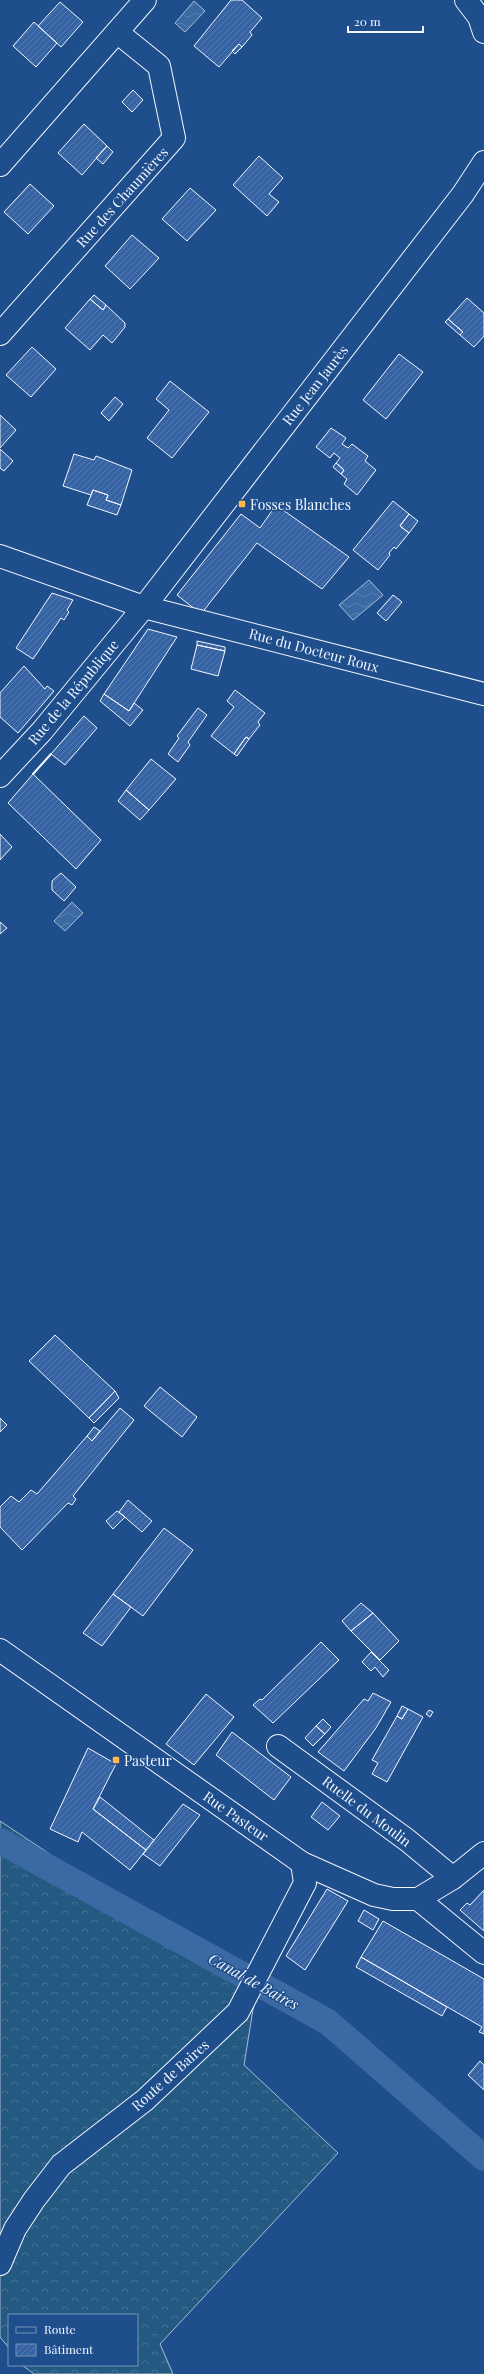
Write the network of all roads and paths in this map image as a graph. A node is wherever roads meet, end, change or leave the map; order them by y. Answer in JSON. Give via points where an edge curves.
{"nodes":[{"id":1,"x":145,"y":0,"type":"edge"},
{"id":2,"x":466,"y":0,"type":"edge"},
{"id":3,"x":117,"y":32,"type":"junction"},
{"id":4,"x":484,"y":32,"type":"edge"},
{"id":5,"x":484,"y":162,"type":"edge"},
{"id":6,"x":0,"y":165,"type":"edge"},
{"id":7,"x":0,"y":334,"type":"edge"},
{"id":8,"x":0,"y":556,"type":"edge"},
{"id":9,"x":144,"y":607,"type":"junction"},
{"id":10,"x":484,"y":694,"type":"edge"},
{"id":11,"x":0,"y":776,"type":"edge"},
{"id":12,"x":0,"y":1650,"type":"edge"},
{"id":13,"x":278,"y":1746,"type":"dead end"},
{"id":14,"x":484,"y":1853,"type":"edge"},
{"id":15,"x":302,"y":1863,"type":"junction"},
{"id":16,"x":453,"y":1878,"type":"junction"},
{"id":17,"x":418,"y":1899,"type":"junction"},
{"id":18,"x":484,"y":1952,"type":"edge"},
{"id":19,"x":0,"y":2264,"type":"edge"}],
"edges":[{"from":1,"to":3,"type":"street"},
{"from":2,"to":4,"type":"street","via":[[479,17]]},
{"from":3,"to":6,"type":"street"},
{"from":3,"to":7,"type":"street","name":"Rue des Chaumières","via":[[160,66],[174,138]]},
{"from":5,"to":9,"type":"street","name":"Rue Jean Jaurès","via":[[454,206]]},
{"from":8,"to":9,"type":"street","name":"Rue du Docteur Roux"},
{"from":9,"to":10,"type":"street","name":"Rue du Docteur Roux"},
{"from":9,"to":11,"type":"street","name":"Rue de la République","via":[[42,731]]},
{"from":12,"to":15,"type":"street","name":"Rue Pasteur"},
{"from":13,"to":16,"type":"street","name":"Ruelle du Moulin","via":[[407,1840]]},
{"from":14,"to":16,"type":"street"},
{"from":15,"to":17,"type":"street","name":"Rue Pasteur","via":[[374,1895],[393,1899]]},
{"from":15,"to":19,"type":"street","name":"Route de Baires","via":[[304,1883],[238,2012],[145,2100],[61,2166],[15,2229]]},
{"from":16,"to":17,"type":"street"},
{"from":17,"to":18,"type":"street"}]}
